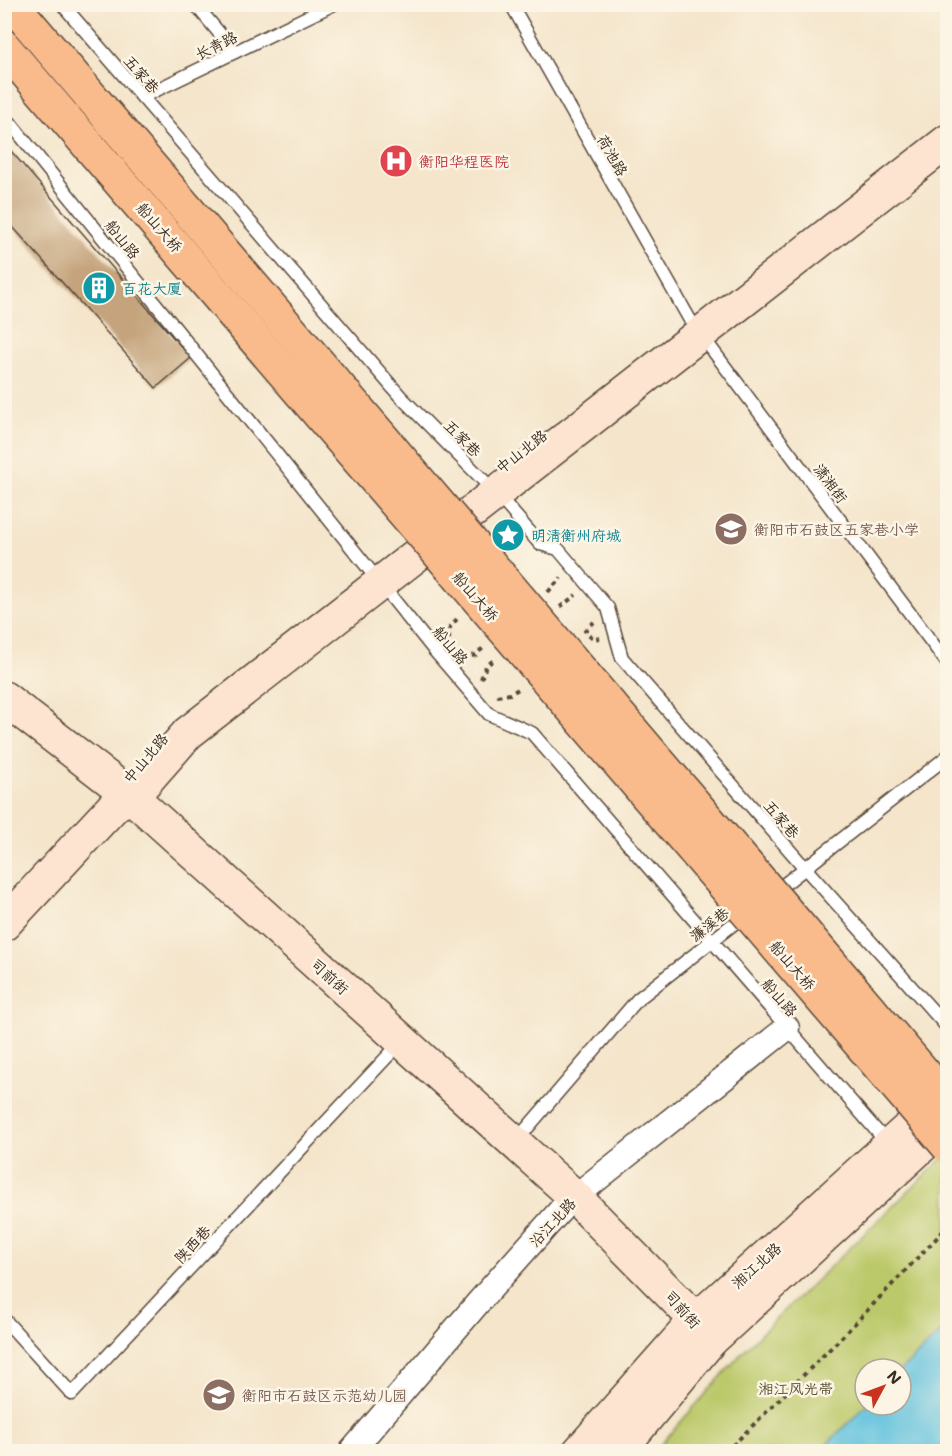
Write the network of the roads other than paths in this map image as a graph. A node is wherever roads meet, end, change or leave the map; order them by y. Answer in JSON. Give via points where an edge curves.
{"nodes":[{"id":1,"x":12,"y":4,"type":"edge"},
{"id":2,"x":62,"y":4,"type":"edge"},
{"id":3,"x":195,"y":4,"type":"edge"},
{"id":4,"x":334,"y":4,"type":"edge"},
{"id":5,"x":511,"y":4,"type":"edge"},
{"id":6,"x":4,"y":47,"type":"edge"},
{"id":7,"x":235,"y":52,"type":"junction"},
{"id":8,"x":142,"y":97,"type":"junction"},
{"id":9,"x":4,"y":115,"type":"edge"},
{"id":10,"x":948,"y":119,"type":"edge"},
{"id":11,"x":948,"y":141,"type":"edge"},
{"id":12,"x":695,"y":326,"type":"junction"},
{"id":13,"x":490,"y":486,"type":"junction"},
{"id":14,"x":375,"y":576,"type":"junction"},
{"id":15,"x":948,"y":664,"type":"edge"},
{"id":16,"x":4,"y":698,"type":"edge"},
{"id":17,"x":4,"y":718,"type":"edge"},
{"id":18,"x":948,"y":756,"type":"edge"},
{"id":19,"x":123,"y":796,"type":"junction"},
{"id":20,"x":805,"y":868,"type":"junction"},
{"id":21,"x":4,"y":924,"type":"edge"},
{"id":22,"x":712,"y":942,"type":"junction"},
{"id":23,"x":787,"y":1028,"type":"junction"},
{"id":24,"x":948,"y":1028,"type":"edge"},
{"id":25,"x":398,"y":1045,"type":"junction"},
{"id":26,"x":948,"y":1092,"type":"edge"},
{"id":27,"x":948,"y":1101,"type":"edge"},
{"id":28,"x":948,"y":1122,"type":"edge"},
{"id":29,"x":515,"y":1143,"type":"junction"},
{"id":30,"x":948,"y":1146,"type":"edge"},
{"id":31,"x":896,"y":1154,"type":"junction"},
{"id":32,"x":571,"y":1200,"type":"junction"},
{"id":33,"x":4,"y":1319,"type":"edge"},
{"id":34,"x":697,"y":1330,"type":"junction"},
{"id":35,"x":351,"y":1452,"type":"edge"},
{"id":36,"x":579,"y":1452,"type":"edge"},
{"id":37,"x":618,"y":1452,"type":"edge"}],
"edges":[{"from":1,"to":27,"type":"highway","name":"船山大桥","bridge":true},
{"from":2,"to":8,"type":"lane","name":"五家巷"},
{"from":3,"to":7,"type":"lane"},
{"from":4,"to":7,"type":"lane","name":"长青路"},
{"from":5,"to":12,"type":"lane","name":"荷池路"},
{"from":6,"to":30,"type":"highway","name":"船山大桥","bridge":true},
{"from":7,"to":8,"type":"lane","name":"长青路"},
{"from":8,"to":13,"type":"lane","name":"五家巷","via":[[400,396]]},
{"from":9,"to":14,"type":"lane","name":"船山路"},
{"from":10,"to":12,"type":"main road","name":"中山北路"},
{"from":11,"to":12,"type":"main road","name":"中山北路"},
{"from":12,"to":13,"type":"main road","name":"中山北路"},
{"from":12,"to":15,"type":"lane","name":"潇湘街"},
{"from":13,"to":14,"type":"main road","name":"中山北路"},
{"from":13,"to":20,"type":"lane","name":"五家巷","via":[[540,544],[558,549],[608,608],[622,658]]},
{"from":14,"to":19,"type":"main road","name":"中山北路","via":[[179,718]]},
{"from":14,"to":22,"type":"lane","name":"船山路","via":[[489,714],[531,733]]},
{"from":16,"to":19,"type":"main road","name":"司前街"},
{"from":17,"to":19,"type":"main road","name":"司前街"},
{"from":18,"to":20,"type":"lane","name":"濂溪巷"},
{"from":19,"to":21,"type":"main road","name":"中山北路"},
{"from":19,"to":25,"type":"main road","name":"司前街"},
{"from":20,"to":22,"type":"lane","name":"濂溪巷"},
{"from":20,"to":24,"type":"lane","name":"五家巷"},
{"from":22,"to":23,"type":"lane","name":"船山路"},
{"from":22,"to":29,"type":"lane","name":"濂溪巷","via":[[638,999]]},
{"from":23,"to":31,"type":"lane","name":"船山路"},
{"from":23,"to":32,"type":"street","name":"沿江北路"},
{"from":25,"to":29,"type":"main road","name":"司前街"},
{"from":25,"to":32,"type":"main road","name":"司前街"},
{"from":25,"to":33,"type":"lane","name":"陕西巷","via":[[72,1394]]},
{"from":26,"to":31,"type":"main road","name":"湘江北路"},
{"from":28,"to":31,"type":"main road","name":"湘江北路"},
{"from":29,"to":32,"type":"main road","name":"司前街"},
{"from":31,"to":34,"type":"main road","name":"湘江北路"},
{"from":32,"to":34,"type":"main road","name":"司前街"},
{"from":32,"to":35,"type":"street","name":"沿江北路"},
{"from":34,"to":36,"type":"main road","name":"湘江北路"},
{"from":34,"to":37,"type":"main road","name":"湘江北路"}]}
